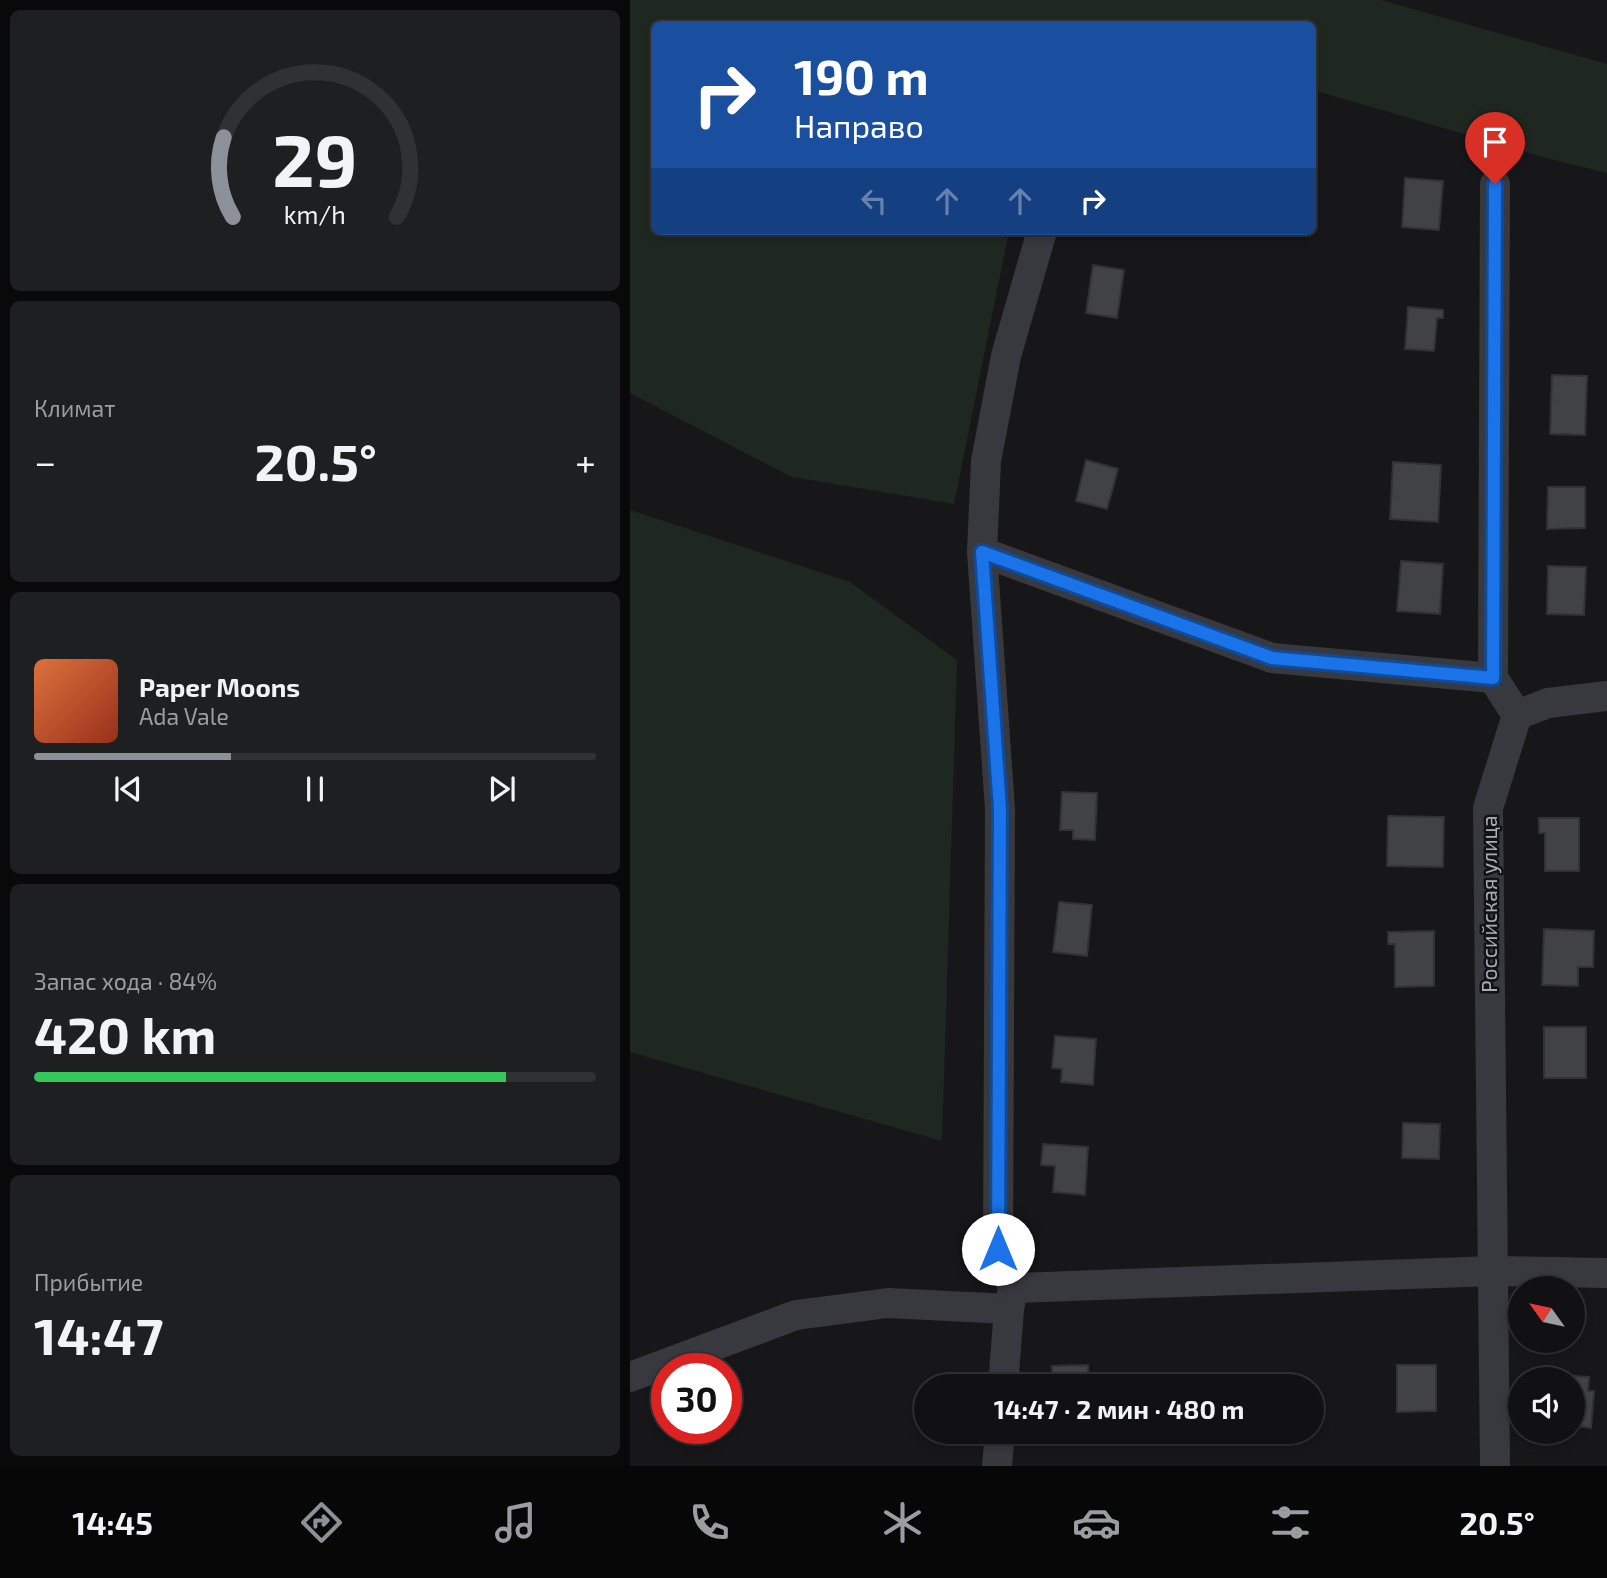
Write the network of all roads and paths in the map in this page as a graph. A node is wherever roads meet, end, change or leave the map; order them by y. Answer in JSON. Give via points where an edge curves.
{"nodes":[{"id":1,"x":1495,"y":184,"type":"dead end"},
{"id":2,"x":1041,"y":235,"type":"edge"},
{"id":3,"x":982,"y":552,"type":"junction"},
{"id":4,"x":1493,"y":678,"type":"junction"},
{"id":5,"x":1607,"y":696,"type":"edge"},
{"id":6,"x":1517,"y":715,"type":"junction"},
{"id":7,"x":1494,"y":1271,"type":"junction"},
{"id":8,"x":1607,"y":1273,"type":"edge"},
{"id":9,"x":1011,"y":1298,"type":"junction"},
{"id":10,"x":1004,"y":1374,"type":"edge"},
{"id":11,"x":630,"y":1377,"type":"edge"},
{"id":12,"x":999,"y":1444,"type":"edge"},
{"id":13,"x":997,"y":1466,"type":"edge"},
{"id":14,"x":1495,"y":1466,"type":"edge"}],
"edges":[{"from":1,"to":4,"type":"street"},
{"from":2,"to":3,"type":"street","via":[[1006,356],[986,461]]},
{"from":3,"to":4,"type":"street","via":[[1272,658]]},
{"from":3,"to":9,"type":"street","via":[[1000,809],[998,1249]]},
{"from":4,"to":6,"type":"street"},
{"from":5,"to":6,"type":"street","via":[[1548,703]]},
{"from":6,"to":7,"type":"street","name":"Российская улица","via":[[1488,808]]},
{"from":7,"to":8,"type":"street"},
{"from":7,"to":9,"type":"street"},
{"from":7,"to":14,"type":"street","name":"Российская улица"},
{"from":9,"to":10,"type":"street"},
{"from":9,"to":11,"type":"street","via":[[887,1303],[796,1315]]},
{"from":12,"to":13,"type":"street"}]}
